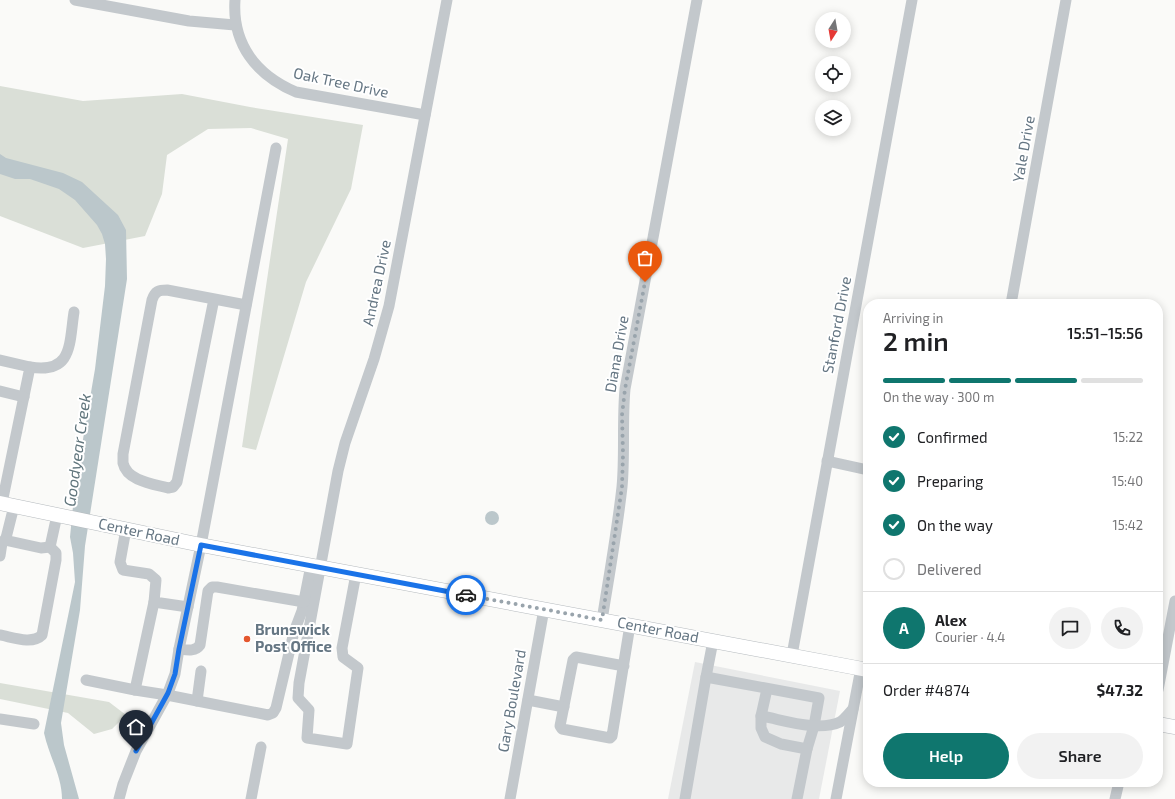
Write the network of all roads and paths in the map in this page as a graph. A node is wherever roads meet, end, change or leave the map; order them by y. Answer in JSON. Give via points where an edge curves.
{"nodes":[{"id":1,"x":74,"y":0,"type":"edge"},
{"id":2,"x":235,"y":0,"type":"edge"},
{"id":3,"x":447,"y":0,"type":"edge"},
{"id":4,"x":697,"y":0,"type":"edge"},
{"id":5,"x":912,"y":0,"type":"edge"},
{"id":6,"x":1066,"y":0,"type":"edge"},
{"id":7,"x":235,"y":24,"type":"junction"},
{"id":8,"x":425,"y":115,"type":"junction"},
{"id":9,"x":276,"y":148,"type":"dead end"},
{"id":10,"x":214,"y":299,"type":"junction"},
{"id":11,"x":1012,"y":299,"type":"edge"},
{"id":12,"x":246,"y":305,"type":"junction"},
{"id":13,"x":74,"y":312,"type":"dead end"},
{"id":14,"x":0,"y":360,"type":"edge"},
{"id":15,"x":30,"y":367,"type":"junction"},
{"id":16,"x":0,"y":391,"type":"edge"},
{"id":17,"x":24,"y":397,"type":"junction"},
{"id":18,"x":827,"y":462,"type":"junction"},
{"id":19,"x":863,"y":469,"type":"edge"},
{"id":20,"x":5,"y":504,"type":"edge"},
{"id":21,"x":64,"y":516,"type":"junction"},
{"id":22,"x":126,"y":529,"type":"junction"},
{"id":23,"x":6,"y":538,"type":"junction"},
{"id":24,"x":201,"y":545,"type":"junction"},
{"id":25,"x":50,"y":547,"type":"junction"},
{"id":26,"x":0,"y":556,"type":"edge"},
{"id":27,"x":316,"y":566,"type":"junction"},
{"id":28,"x":356,"y":574,"type":"junction"},
{"id":29,"x":1175,"y":601,"type":"edge"},
{"id":30,"x":154,"y":602,"type":"junction"},
{"id":31,"x":304,"y":602,"type":"junction"},
{"id":32,"x":188,"y":606,"type":"junction"},
{"id":33,"x":544,"y":609,"type":"junction"},
{"id":34,"x":602,"y":620,"type":"junction"},
{"id":35,"x":630,"y":625,"type":"junction"},
{"id":36,"x":0,"y":635,"type":"edge"},
{"id":37,"x":713,"y":641,"type":"junction"},
{"id":38,"x":1163,"y":644,"type":"edge"},
{"id":39,"x":179,"y":649,"type":"junction"},
{"id":40,"x":792,"y":656,"type":"junction"},
{"id":41,"x":624,"y":666,"type":"junction"},
{"id":42,"x":863,"y":669,"type":"edge"},
{"id":43,"x":201,"y":671,"type":"dead end"},
{"id":44,"x":863,"y":673,"type":"edge"},
{"id":45,"x":706,"y":677,"type":"junction"},
{"id":46,"x":86,"y":680,"type":"dead end"},
{"id":47,"x":767,"y":689,"type":"junction"},
{"id":48,"x":135,"y":690,"type":"junction"},
{"id":49,"x":167,"y":695,"type":"junction"},
{"id":50,"x":528,"y":700,"type":"junction"},
{"id":51,"x":196,"y":701,"type":"junction"},
{"id":52,"x":564,"y":707,"type":"junction"},
{"id":53,"x":853,"y":709,"type":"junction"},
{"id":54,"x":761,"y":716,"type":"junction"},
{"id":55,"x":0,"y":719,"type":"edge"},
{"id":56,"x":34,"y":724,"type":"dead end"},
{"id":57,"x":1163,"y":725,"type":"edge"},
{"id":58,"x":814,"y":726,"type":"junction"},
{"id":59,"x":1175,"y":727,"type":"edge"},
{"id":60,"x":261,"y":747,"type":"dead end"},
{"id":61,"x":807,"y":749,"type":"junction"},
{"id":62,"x":1118,"y":787,"type":"edge"},
{"id":63,"x":249,"y":798,"type":"edge"},
{"id":64,"x":119,"y":799,"type":"edge"},
{"id":65,"x":510,"y":799,"type":"edge"},
{"id":66,"x":685,"y":799,"type":"edge"},
{"id":67,"x":797,"y":799,"type":"edge"},
{"id":68,"x":836,"y":799,"type":"edge"},
{"id":69,"x":1115,"y":799,"type":"edge"}],
"edges":[{"from":1,"to":7,"type":"street","via":[[189,22]]},
{"from":2,"to":7,"type":"street","name":"Oak Tree Drive"},
{"from":3,"to":8,"type":"street","name":"Andrea Drive"},
{"from":4,"to":34,"type":"street","name":"Diana Drive","via":[[625,389],[622,415],[622,487]]},
{"from":5,"to":18,"type":"street","name":"Stanford Drive"},
{"from":6,"to":11,"type":"street","name":"Yale Drive"},
{"from":7,"to":8,"type":"street","name":"Oak Tree Drive","via":[[238,35],[257,67],[280,85],[296,92]]},
{"from":8,"to":27,"type":"street","name":"Andrea Drive","via":[[389,306],[345,443]]},
{"from":9,"to":12,"type":"street"},
{"from":10,"to":10,"type":"street","via":[[177,482],[168,488],[138,479],[123,464],[123,454],[154,294],[159,290],[167,290]]},
{"from":10,"to":12,"type":"street"},
{"from":12,"to":24,"type":"street"},
{"from":13,"to":15,"type":"street","via":[[64,360],[42,369]]},
{"from":14,"to":15,"type":"street"},
{"from":15,"to":17,"type":"street"},
{"from":16,"to":17,"type":"street"},
{"from":17,"to":20,"type":"street"},
{"from":18,"to":19,"type":"street"},
{"from":18,"to":40,"type":"street","name":"Stanford Drive"},
{"from":20,"to":21,"type":"main road","name":"Center Road"},
{"from":20,"to":23,"type":"street"},
{"from":21,"to":22,"type":"main road","name":"Center Road"},
{"from":21,"to":25,"type":"street"},
{"from":22,"to":24,"type":"main road","name":"Center Road"},
{"from":22,"to":30,"type":"street","via":[[120,562],[123,570],[150,574],[156,580]]},
{"from":23,"to":25,"type":"street","via":[[9,541],[41,548]]},
{"from":23,"to":26,"type":"street","via":[[2,543]]},
{"from":24,"to":27,"type":"main road","name":"Center Road"},
{"from":24,"to":32,"type":"street"},
{"from":25,"to":36,"type":"street","via":[[56,553],[56,560],[42,635],[32,641]]},
{"from":27,"to":28,"type":"main road","name":"Center Road"},
{"from":27,"to":28,"type":"street","via":[[312,612],[298,698],[309,710],[307,738],[347,744],[358,668],[343,656],[342,648]]},
{"from":27,"to":31,"type":"street"},
{"from":28,"to":33,"type":"main road","name":"Center Road"},
{"from":29,"to":38,"type":"street"},
{"from":30,"to":32,"type":"street"},
{"from":30,"to":48,"type":"street"},
{"from":31,"to":39,"type":"street","via":[[212,587],[208,592],[200,645],[194,650]]},
{"from":31,"to":51,"type":"street","via":[[273,713],[268,715]]},
{"from":32,"to":39,"type":"street"},
{"from":33,"to":34,"type":"main road","name":"Center Road"},
{"from":33,"to":50,"type":"street","name":"Gary Boulevard"},
{"from":34,"to":35,"type":"main road","name":"Center Road"},
{"from":35,"to":37,"type":"main road","name":"Center Road"},
{"from":35,"to":41,"type":"street"},
{"from":37,"to":40,"type":"main road","name":"Center Road"},
{"from":37,"to":45,"type":"street"},
{"from":39,"to":49,"type":"street","via":[[175,674]]},
{"from":40,"to":42,"type":"main road","name":"Center Road"},
{"from":41,"to":52,"type":"street","via":[[576,657],[573,660]]},
{"from":41,"to":52,"type":"street","via":[[610,738],[562,728],[560,726]]},
{"from":43,"to":51,"type":"street"},
{"from":44,"to":53,"type":"street"},
{"from":45,"to":47,"type":"street"},
{"from":45,"to":66,"type":"street"},
{"from":46,"to":48,"type":"street"},
{"from":47,"to":54,"type":"street"},
{"from":47,"to":58,"type":"street","via":[[819,698]]},
{"from":48,"to":49,"type":"street"},
{"from":49,"to":51,"type":"street"},
{"from":49,"to":64,"type":"street","via":[[136,751],[122,784]]},
{"from":50,"to":52,"type":"street"},
{"from":50,"to":65,"type":"street","name":"Gary Boulevard"},
{"from":53,"to":58,"type":"street","via":[[842,721],[827,726]]},
{"from":53,"to":68,"type":"street"},
{"from":54,"to":58,"type":"street"},
{"from":54,"to":61,"type":"street","via":[[761,728],[765,738]]},
{"from":55,"to":56,"type":"street"},
{"from":57,"to":59,"type":"main road"},
{"from":58,"to":61,"type":"street"},
{"from":60,"to":63,"type":"street"},
{"from":61,"to":67,"type":"street"},
{"from":62,"to":69,"type":"street"}]}
